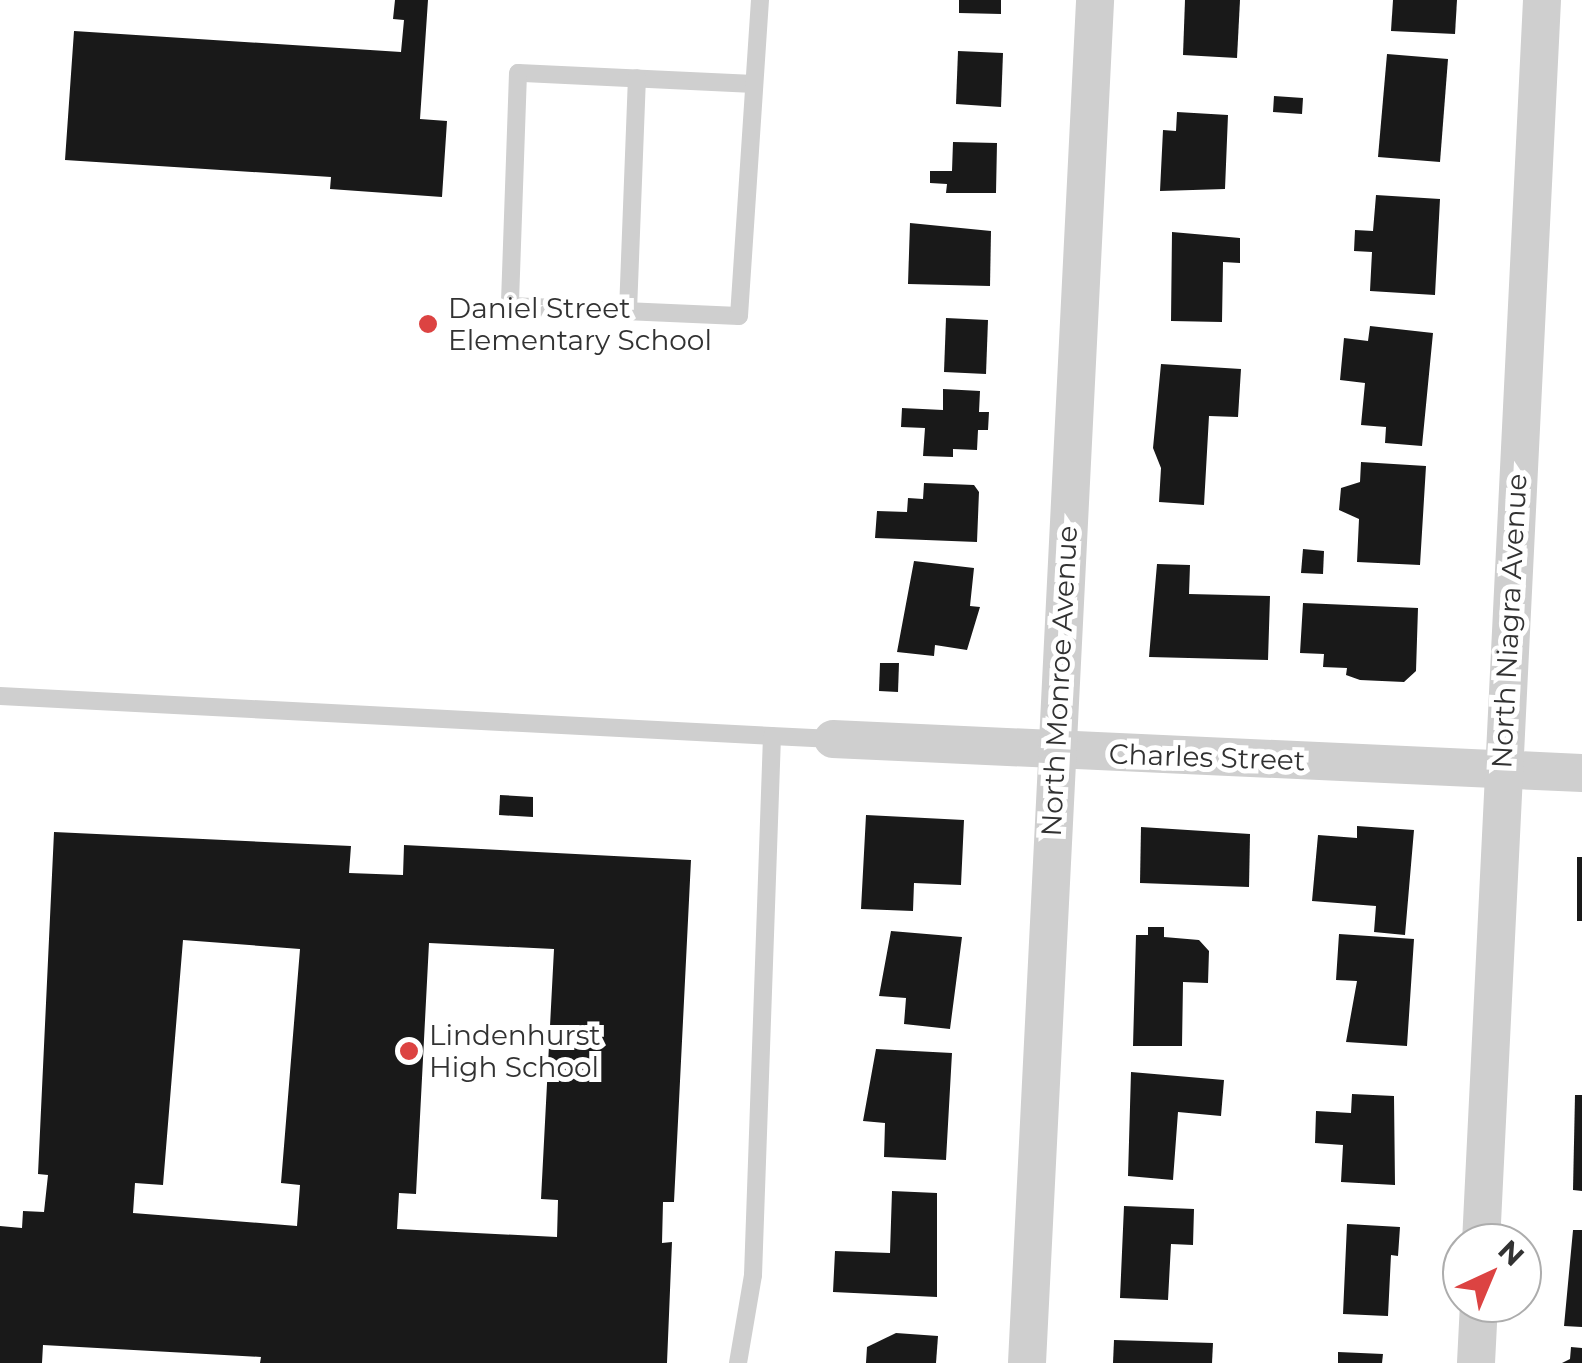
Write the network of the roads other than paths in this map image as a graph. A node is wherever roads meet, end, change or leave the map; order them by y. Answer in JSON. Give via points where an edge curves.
{"nodes":[{"id":1,"x":760,"y":0,"type":"edge"},
{"id":2,"x":1094,"y":0,"type":"edge"},
{"id":3,"x":1542,"y":0,"type":"edge"},
{"id":4,"x":637,"y":78,"type":"junction"},
{"id":5,"x":754,"y":84,"type":"junction"},
{"id":6,"x":628,"y":312,"type":"junction"},
{"id":7,"x":0,"y":696,"type":"edge"},
{"id":8,"x":772,"y":736,"type":"junction"},
{"id":9,"x":833,"y":739,"type":"joint"},
{"id":10,"x":1056,"y":752,"type":"junction"},
{"id":11,"x":1502,"y":768,"type":"junction"},
{"id":12,"x":1582,"y":773,"type":"edge"},
{"id":13,"x":1482,"y":1223,"type":"edge"},
{"id":14,"x":1478,"y":1323,"type":"edge"},
{"id":15,"x":738,"y":1363,"type":"edge"},
{"id":16,"x":1027,"y":1363,"type":"edge"},
{"id":17,"x":1476,"y":1363,"type":"edge"}],
"edges":[{"from":1,"to":5,"type":"lane"},
{"from":2,"to":10,"type":"street","name":"North Monroe Avenue"},
{"from":3,"to":11,"type":"street","name":"North Niagra Avenue"},
{"from":4,"to":5,"type":"lane"},
{"from":4,"to":6,"type":"lane"},
{"from":4,"to":6,"type":"lane","via":[[518,73],[510,306]]},
{"from":5,"to":6,"type":"lane","via":[[739,316]]},
{"from":7,"to":8,"type":"lane"},
{"from":8,"to":9,"type":"lane"},
{"from":8,"to":15,"type":"lane","via":[[753,1275]]},
{"from":9,"to":10,"type":"street","name":"Charles Street"},
{"from":10,"to":11,"type":"street","name":"Charles Street"},
{"from":10,"to":16,"type":"street","name":"North Monroe Avenue"},
{"from":11,"to":12,"type":"street","name":"Charles Street"},
{"from":11,"to":13,"type":"street","name":"North Niagra Avenue"},
{"from":14,"to":17,"type":"street"}]}
